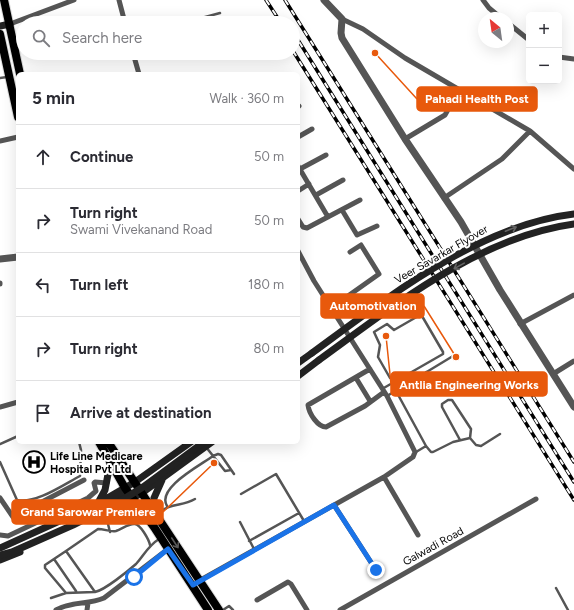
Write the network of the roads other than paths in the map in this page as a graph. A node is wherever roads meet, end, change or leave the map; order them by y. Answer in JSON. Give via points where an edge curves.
{"nodes":[{"id":1,"x":4,"y":0,"type":"edge"},
{"id":2,"x":74,"y":0,"type":"edge"},
{"id":3,"x":119,"y":0,"type":"edge"},
{"id":4,"x":324,"y":0,"type":"edge"},
{"id":5,"x":483,"y":0,"type":"edge"},
{"id":6,"x":494,"y":12,"type":"edge"},
{"id":7,"x":220,"y":13,"type":"dead end"},
{"id":8,"x":31,"y":16,"type":"edge"},
{"id":9,"x":123,"y":16,"type":"edge"},
{"id":10,"x":209,"y":16,"type":"edge"},
{"id":11,"x":342,"y":20,"type":"junction"},
{"id":12,"x":16,"y":22,"type":"edge"},
{"id":13,"x":10,"y":24,"type":"junction"},
{"id":14,"x":0,"y":26,"type":"edge"},
{"id":15,"x":514,"y":28,"type":"edge"},
{"id":16,"x":0,"y":34,"type":"edge"},
{"id":17,"x":526,"y":38,"type":"edge"},
{"id":18,"x":16,"y":54,"type":"edge"},
{"id":19,"x":562,"y":57,"type":"edge"},
{"id":20,"x":574,"y":59,"type":"edge"},
{"id":21,"x":17,"y":60,"type":"edge"},
{"id":22,"x":135,"y":60,"type":"edge"},
{"id":23,"x":20,"y":72,"type":"edge"},
{"id":24,"x":138,"y":72,"type":"edge"},
{"id":25,"x":10,"y":77,"type":"junction"},
{"id":26,"x":0,"y":78,"type":"edge"},
{"id":27,"x":459,"y":90,"type":"junction"},
{"id":28,"x":16,"y":107,"type":"edge"},
{"id":29,"x":312,"y":129,"type":"dead end"},
{"id":30,"x":530,"y":131,"type":"junction"},
{"id":31,"x":300,"y":136,"type":"edge"},
{"id":32,"x":16,"y":137,"type":"edge"},
{"id":33,"x":405,"y":139,"type":"junction"},
{"id":34,"x":0,"y":141,"type":"edge"},
{"id":35,"x":326,"y":155,"type":"dead end"},
{"id":36,"x":300,"y":168,"type":"edge"},
{"id":37,"x":574,"y":169,"type":"edge"},
{"id":38,"x":300,"y":170,"type":"edge"},
{"id":39,"x":343,"y":180,"type":"dead end"},
{"id":40,"x":309,"y":184,"type":"junction"},
{"id":41,"x":300,"y":190,"type":"edge"},
{"id":42,"x":316,"y":195,"type":"junction"},
{"id":43,"x":444,"y":198,"type":"junction"},
{"id":44,"x":360,"y":200,"type":"dead end"},
{"id":45,"x":342,"y":210,"type":"junction"},
{"id":46,"x":574,"y":214,"type":"edge"},
{"id":47,"x":328,"y":217,"type":"junction"},
{"id":48,"x":300,"y":222,"type":"edge"},
{"id":49,"x":574,"y":224,"type":"edge"},
{"id":50,"x":376,"y":226,"type":"dead end"},
{"id":51,"x":350,"y":252,"type":"dead end"},
{"id":52,"x":300,"y":254,"type":"edge"},
{"id":53,"x":0,"y":258,"type":"edge"},
{"id":54,"x":16,"y":258,"type":"edge"},
{"id":55,"x":574,"y":295,"type":"edge"},
{"id":56,"x":331,"y":308,"type":"junction"},
{"id":57,"x":520,"y":324,"type":"junction"},
{"id":58,"x":453,"y":356,"type":"dead end"},
{"id":59,"x":574,"y":361,"type":"edge"},
{"id":60,"x":300,"y":362,"type":"edge"},
{"id":61,"x":370,"y":370,"type":"junction"},
{"id":62,"x":303,"y":371,"type":"edge"},
{"id":63,"x":426,"y":372,"type":"junction"},
{"id":64,"x":553,"y":374,"type":"junction"},
{"id":65,"x":356,"y":378,"type":"junction"},
{"id":66,"x":390,"y":378,"type":"dead end"},
{"id":67,"x":432,"y":384,"type":"dead end"},
{"id":68,"x":396,"y":391,"type":"junction"},
{"id":69,"x":384,"y":392,"type":"junction"},
{"id":70,"x":370,"y":401,"type":"junction"},
{"id":71,"x":16,"y":402,"type":"edge"},
{"id":72,"x":0,"y":406,"type":"edge"},
{"id":73,"x":574,"y":407,"type":"edge"},
{"id":74,"x":500,"y":434,"type":"dead end"},
{"id":75,"x":16,"y":437,"type":"edge"},
{"id":76,"x":470,"y":438,"type":"junction"},
{"id":77,"x":460,"y":440,"type":"junction"},
{"id":78,"x":0,"y":444,"type":"edge"},
{"id":79,"x":80,"y":444,"type":"edge"},
{"id":80,"x":110,"y":444,"type":"edge"},
{"id":81,"x":188,"y":444,"type":"edge"},
{"id":82,"x":195,"y":444,"type":"edge"},
{"id":83,"x":206,"y":444,"type":"edge"},
{"id":84,"x":206,"y":444,"type":"edge"},
{"id":85,"x":207,"y":444,"type":"edge"},
{"id":86,"x":100,"y":445,"type":"edge"},
{"id":87,"x":426,"y":446,"type":"junction"},
{"id":88,"x":415,"y":452,"type":"junction"},
{"id":89,"x":213,"y":456,"type":"junction"},
{"id":90,"x":0,"y":462,"type":"edge"},
{"id":91,"x":110,"y":464,"type":"junction"},
{"id":92,"x":174,"y":470,"type":"junction"},
{"id":93,"x":231,"y":470,"type":"junction"},
{"id":94,"x":234,"y":474,"type":"dead end"},
{"id":95,"x":384,"y":477,"type":"junction"},
{"id":96,"x":84,"y":480,"type":"dead end"},
{"id":97,"x":135,"y":482,"type":"junction"},
{"id":98,"x":106,"y":483,"type":"junction"},
{"id":99,"x":125,"y":488,"type":"junction"},
{"id":100,"x":142,"y":493,"type":"junction"},
{"id":101,"x":241,"y":494,"type":"dead end"},
{"id":102,"x":0,"y":498,"type":"edge"},
{"id":103,"x":133,"y":499,"type":"junction"},
{"id":104,"x":195,"y":499,"type":"dead end"},
{"id":105,"x":536,"y":499,"type":"dead end"},
{"id":106,"x":97,"y":504,"type":"junction"},
{"id":107,"x":334,"y":505,"type":"junction"},
{"id":108,"x":167,"y":506,"type":"junction"},
{"id":109,"x":33,"y":507,"type":"junction"},
{"id":110,"x":112,"y":508,"type":"junction"},
{"id":111,"x":105,"y":512,"type":"junction"},
{"id":112,"x":155,"y":512,"type":"junction"},
{"id":113,"x":299,"y":513,"type":"junction"},
{"id":114,"x":145,"y":515,"type":"junction"},
{"id":115,"x":39,"y":521,"type":"junction"},
{"id":116,"x":240,"y":522,"type":"dead end"},
{"id":117,"x":304,"y":522,"type":"junction"},
{"id":118,"x":110,"y":532,"type":"junction"},
{"id":119,"x":0,"y":535,"type":"edge"},
{"id":120,"x":418,"y":535,"type":"dead end"},
{"id":121,"x":161,"y":538,"type":"junction"},
{"id":122,"x":250,"y":541,"type":"junction"},
{"id":123,"x":150,"y":546,"type":"junction"},
{"id":124,"x":0,"y":548,"type":"edge"},
{"id":125,"x":168,"y":549,"type":"junction"},
{"id":126,"x":254,"y":550,"type":"junction"},
{"id":127,"x":66,"y":551,"type":"junction"},
{"id":128,"x":0,"y":554,"type":"edge"},
{"id":129,"x":54,"y":559,"type":"junction"},
{"id":130,"x":0,"y":560,"type":"edge"},
{"id":131,"x":376,"y":570,"type":"dead end"},
{"id":132,"x":196,"y":583,"type":"junction"},
{"id":133,"x":556,"y":588,"type":"dead end"},
{"id":134,"x":76,"y":591,"type":"junction"},
{"id":135,"x":95,"y":592,"type":"junction"},
{"id":136,"x":66,"y":593,"type":"junction"},
{"id":137,"x":51,"y":598,"type":"dead end"},
{"id":138,"x":257,"y":600,"type":"dead end"},
{"id":139,"x":88,"y":603,"type":"junction"},
{"id":140,"x":57,"y":610,"type":"edge"},
{"id":141,"x":87,"y":610,"type":"edge"},
{"id":142,"x":208,"y":610,"type":"edge"},
{"id":143,"x":219,"y":610,"type":"edge"},
{"id":144,"x":223,"y":610,"type":"edge"},
{"id":145,"x":233,"y":610,"type":"edge"},
{"id":146,"x":307,"y":610,"type":"edge"},
{"id":147,"x":340,"y":610,"type":"edge"},
{"id":148,"x":568,"y":610,"type":"edge"}],
"edges":[{"from":1,"to":13,"type":"main road"},
{"from":2,"to":8,"type":"street"},
{"from":3,"to":9,"type":"street"},
{"from":4,"to":11,"type":"street"},
{"from":5,"to":6,"type":"street"},
{"from":7,"to":10,"type":"lane"},
{"from":11,"to":27,"type":"street","via":[[363,29]]},
{"from":11,"to":33,"type":"street","via":[[342,38]]},
{"from":12,"to":13,"type":"street"},
{"from":13,"to":14,"type":"main road"},
{"from":13,"to":18,"type":"main road"},
{"from":15,"to":17,"type":"street"},
{"from":16,"to":25,"type":"main road"},
{"from":19,"to":20,"type":"street"},
{"from":21,"to":23,"type":"main road"},
{"from":22,"to":24,"type":"street"},
{"from":25,"to":26,"type":"lane"},
{"from":25,"to":28,"type":"main road"},
{"from":27,"to":30,"type":"street"},
{"from":27,"to":33,"type":"street","via":[[445,115]]},
{"from":29,"to":31,"type":"street"},
{"from":30,"to":37,"type":"street"},
{"from":30,"to":43,"type":"street","via":[[502,159]]},
{"from":32,"to":34,"type":"street"},
{"from":33,"to":43,"type":"street"},
{"from":35,"to":36,"type":"street"},
{"from":38,"to":40,"type":"street"},
{"from":39,"to":42,"type":"street"},
{"from":40,"to":41,"type":"street"},
{"from":40,"to":42,"type":"street"},
{"from":42,"to":47,"type":"street"},
{"from":43,"to":57,"type":"street","via":[[461,222]]},
{"from":44,"to":45,"type":"street"},
{"from":45,"to":47,"type":"street"},
{"from":45,"to":50,"type":"street","via":[[357,235]]},
{"from":60,"to":46,"type":"main road","name":"Veer Savarkar Flyover","one_way":true,"bridge":true,"via":[[385,299],[484,241],[529,223]]},
{"from":47,"to":48,"type":"street","via":[[305,228]]},
{"from":49,"to":62,"type":"main road","name":"Veer Savarkar Flyover","one_way":true,"bridge":true,"via":[[553,227],[484,253],[400,302]]},
{"from":51,"to":56,"type":"street","via":[[361,246],[379,274]]},
{"from":52,"to":56,"type":"street"},
{"from":53,"to":54,"type":"street"},
{"from":55,"to":57,"type":"street"},
{"from":56,"to":61,"type":"street"},
{"from":57,"to":64,"type":"street"},
{"from":58,"to":63,"type":"lane"},
{"from":59,"to":64,"type":"street"},
{"from":61,"to":65,"type":"street"},
{"from":61,"to":69,"type":"street"},
{"from":63,"to":67,"type":"lane"},
{"from":63,"to":68,"type":"lane"},
{"from":64,"to":73,"type":"street"},
{"from":65,"to":70,"type":"street"},
{"from":65,"to":70,"type":"street","via":[[308,405],[308,408],[317,422],[326,427]]},
{"from":66,"to":69,"type":"lane","via":[[378,356],[380,345],[374,332],[387,324],[394,330],[420,315],[443,352]]},
{"from":68,"to":69,"type":"lane"},
{"from":68,"to":87,"type":"lane"},
{"from":69,"to":70,"type":"street"},
{"from":69,"to":88,"type":"street"},
{"from":71,"to":72,"type":"street"},
{"from":74,"to":76,"type":"lane","via":[[481,446],[476,445]]},
{"from":75,"to":78,"type":"lane"},
{"from":76,"to":77,"type":"lane"},
{"from":76,"to":77,"type":"lane","via":[[471,429],[452,400],[448,400],[442,406]]},
{"from":77,"to":87,"type":"lane","via":[[433,452]]},
{"from":79,"to":90,"type":"lane","via":[[80,476],[25,502],[17,500]]},
{"from":80,"to":97,"type":"main road"},
{"from":81,"to":97,"type":"main road"},
{"from":82,"to":128,"type":"main road","bridge":true,"via":[[143,484],[122,496],[60,528]]},
{"from":83,"to":128,"type":"main road","bridge":true,"via":[[119,502],[12,552]]},
{"from":84,"to":92,"type":"main road"},
{"from":85,"to":89,"type":"lane"},
{"from":86,"to":91,"type":"main road"},
{"from":87,"to":88,"type":"lane"},
{"from":88,"to":95,"type":"street","via":[[413,457]]},
{"from":89,"to":93,"type":"lane","via":[[225,471]]},
{"from":89,"to":93,"type":"lane","via":[[221,455]]},
{"from":89,"to":108,"type":"lane","via":[[171,486],[166,495]]},
{"from":91,"to":98,"type":"main road"},
{"from":91,"to":99,"type":"main road"},
{"from":92,"to":100,"type":"main road"},
{"from":92,"to":112,"type":"main road","via":[[162,480],[156,490]]},
{"from":93,"to":94,"type":"lane"},
{"from":95,"to":107,"type":"street"},
{"from":95,"to":120,"type":"street"},
{"from":96,"to":109,"type":"street"},
{"from":97,"to":99,"type":"main road"},
{"from":97,"to":100,"type":"main road"},
{"from":98,"to":106,"type":"main road","via":[[102,498]]},
{"from":98,"to":115,"type":"street","via":[[95,482],[96,491],[88,498]]},
{"from":99,"to":103,"type":"main road"},
{"from":99,"to":106,"type":"main road"},
{"from":100,"to":103,"type":"main road"},
{"from":100,"to":112,"type":"main road"},
{"from":101,"to":113,"type":"lane","via":[[276,474]]},
{"from":102,"to":109,"type":"street","via":[[13,516]]},
{"from":103,"to":110,"type":"main road"},
{"from":103,"to":114,"type":"main road"},
{"from":104,"to":108,"type":"lane"},
{"from":105,"to":147,"type":"street","name":"Galwadi Road"},
{"from":106,"to":124,"type":"main road"},
{"from":107,"to":117,"type":"street"},
{"from":107,"to":131,"type":"street"},
{"from":108,"to":112,"type":"lane"},
{"from":109,"to":115,"type":"street"},
{"from":110,"to":111,"type":"main road"},
{"from":110,"to":114,"type":"main road"},
{"from":111,"to":118,"type":"lane"},
{"from":111,"to":130,"type":"main road"},
{"from":112,"to":132,"type":"main road","one_way":true},
{"from":113,"to":117,"type":"lane"},
{"from":113,"to":122,"type":"lane"},
{"from":114,"to":121,"type":"main road"},
{"from":115,"to":119,"type":"street","via":[[8,536]]},
{"from":116,"to":122,"type":"lane"},
{"from":117,"to":126,"type":"street"},
{"from":118,"to":123,"type":"lane","via":[[137,524],[147,536]]},
{"from":118,"to":127,"type":"lane","via":[[98,529]]},
{"from":121,"to":123,"type":"lane"},
{"from":121,"to":125,"type":"main road"},
{"from":122,"to":126,"type":"lane"},
{"from":123,"to":135,"type":"lane","via":[[136,564]]},
{"from":125,"to":132,"type":"main road"},
{"from":125,"to":139,"type":"street","via":[[104,598]]},
{"from":126,"to":132,"type":"street"},
{"from":127,"to":129,"type":"lane"},
{"from":127,"to":135,"type":"lane"},
{"from":129,"to":134,"type":"lane"},
{"from":129,"to":136,"type":"lane","via":[[45,565],[45,568]]},
{"from":132,"to":142,"type":"main road"},
{"from":132,"to":143,"type":"main road"},
{"from":133,"to":148,"type":"lane"},
{"from":134,"to":135,"type":"lane"},
{"from":134,"to":136,"type":"lane"},
{"from":136,"to":137,"type":"lane"},
{"from":138,"to":146,"type":"street","via":[[288,582]]},
{"from":139,"to":140,"type":"street","via":[[67,604]]},
{"from":139,"to":141,"type":"street"},
{"from":144,"to":145,"type":"lane","via":[[229,606]]}]}
